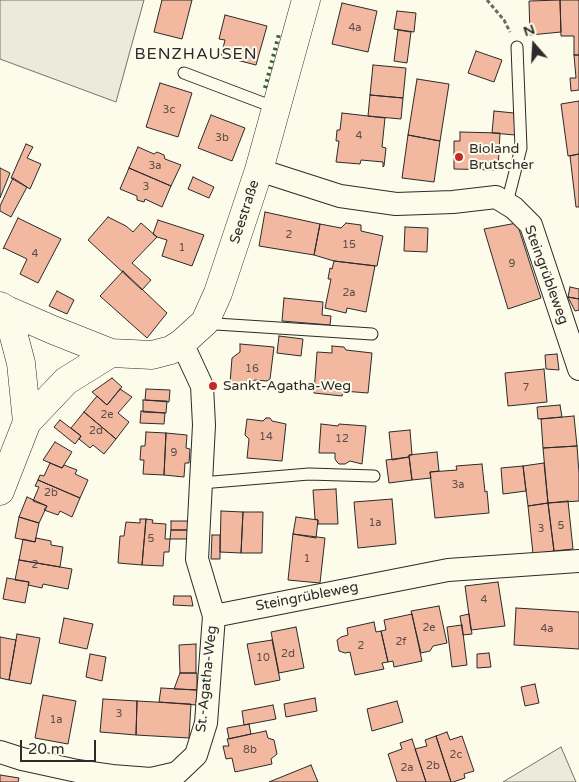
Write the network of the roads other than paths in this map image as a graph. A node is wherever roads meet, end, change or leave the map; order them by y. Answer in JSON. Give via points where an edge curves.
{"nodes":[{"id":1,"x":306,"y":0,"type":"edge"},
{"id":2,"x":516,"y":47,"type":"road end"},
{"id":3,"x":184,"y":73,"type":"dead end"},
{"id":4,"x":276,"y":108,"type":"junction"},
{"id":5,"x":259,"y":170,"type":"junction"},
{"id":6,"x":507,"y":203,"type":"junction"},
{"id":7,"x":3,"y":308,"type":"edge"},
{"id":8,"x":205,"y":322,"type":"junction"},
{"id":9,"x":372,"y":334,"type":"dead end"},
{"id":10,"x":182,"y":343,"type":"junction"},
{"id":11,"x":111,"y":354,"type":"junction"},
{"id":12,"x":579,"y":369,"type":"edge"},
{"id":13,"x":27,"y":422,"type":"junction"},
{"id":14,"x":374,"y":476,"type":"dead end"},
{"id":15,"x":201,"y":483,"type":"junction"},
{"id":16,"x":0,"y":491,"type":"edge"},
{"id":17,"x":579,"y":561,"type":"edge"},
{"id":18,"x":214,"y":616,"type":"junction"},
{"id":19,"x":0,"y":752,"type":"edge"}],
"edges":[{"from":1,"to":4,"type":"street","name":"Seestraße"},
{"from":2,"to":6,"type":"lane","via":[[521,148]]},
{"from":3,"to":4,"type":"lane"},
{"from":4,"to":5,"type":"street","name":"Seestraße"},
{"from":5,"to":6,"type":"street","via":[[340,196],[396,204],[496,197]]},
{"from":5,"to":8,"type":"street","name":"Seestraße","via":[[218,293]]},
{"from":6,"to":12,"type":"street","name":"Steingrübleweg","via":[[531,225]]},
{"from":7,"to":11,"type":"street","name":"Seestraße"},
{"from":7,"to":13,"type":"street","via":[[21,363]]},
{"from":8,"to":9,"type":"lane"},
{"from":8,"to":10,"type":"street","name":"Seestraße"},
{"from":10,"to":11,"type":"street","name":"Seestraße","via":[[152,355]]},
{"from":10,"to":15,"type":"street","name":"St.-Agatha-Weg","via":[[202,386]]},
{"from":11,"to":13,"type":"street","via":[[66,381]]},
{"from":13,"to":16,"type":"street"},
{"from":14,"to":15,"type":"lane","via":[[309,474]]},
{"from":15,"to":18,"type":"street","name":"St.-Agatha-Weg","via":[[197,559]]},
{"from":17,"to":18,"type":"street","name":"Steingrübleweg","via":[[448,570]]},
{"from":18,"to":19,"type":"street","name":"St.-Agatha-Weg","via":[[206,722],[196,756],[177,773],[151,779],[112,776]]}]}
